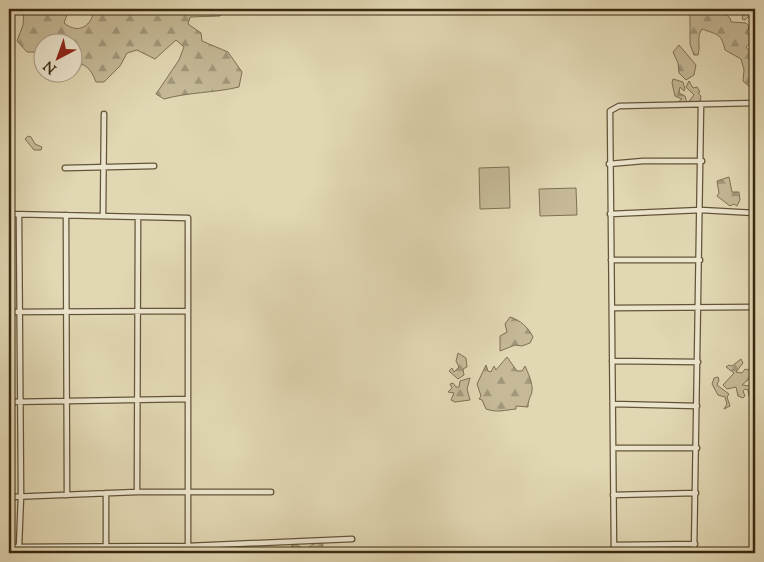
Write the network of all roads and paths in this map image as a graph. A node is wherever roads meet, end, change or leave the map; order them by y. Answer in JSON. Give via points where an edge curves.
{"nodes":[{"id":1,"x":11,"y":9,"type":"edge"},
{"id":2,"x":9,"y":84,"type":"edge"},
{"id":3,"x":755,"y":103,"type":"edge"},
{"id":4,"x":702,"y":104,"type":"junction"},
{"id":5,"x":104,"y":114,"type":"dead end"},
{"id":6,"x":9,"y":125,"type":"edge"},
{"id":7,"x":702,"y":161,"type":"junction"},
{"id":8,"x":609,"y":164,"type":"junction"},
{"id":9,"x":10,"y":166,"type":"edge"},
{"id":10,"x":154,"y":166,"type":"dead end"},
{"id":11,"x":105,"y":167,"type":"junction"},
{"id":12,"x":65,"y":168,"type":"dead end"},
{"id":13,"x":701,"y":210,"type":"junction"},
{"id":14,"x":755,"y":213,"type":"edge"},
{"id":15,"x":10,"y":214,"type":"edge"},
{"id":16,"x":610,"y":214,"type":"junction"},
{"id":17,"x":19,"y":215,"type":"junction"},
{"id":18,"x":66,"y":216,"type":"junction"},
{"id":19,"x":103,"y":216,"type":"junction"},
{"id":20,"x":138,"y":217,"type":"junction"},
{"id":21,"x":611,"y":260,"type":"junction"},
{"id":22,"x":700,"y":260,"type":"junction"},
{"id":23,"x":699,"y":307,"type":"junction"},
{"id":24,"x":755,"y":307,"type":"edge"},
{"id":25,"x":612,"y":308,"type":"junction"},
{"id":26,"x":138,"y":311,"type":"junction"},
{"id":27,"x":188,"y":311,"type":"junction"},
{"id":28,"x":10,"y":312,"type":"edge"},
{"id":29,"x":20,"y":312,"type":"junction"},
{"id":30,"x":66,"y":312,"type":"junction"},
{"id":31,"x":612,"y":361,"type":"junction"},
{"id":32,"x":698,"y":362,"type":"junction"},
{"id":33,"x":139,"y":399,"type":"junction"},
{"id":34,"x":188,"y":399,"type":"junction"},
{"id":35,"x":66,"y":400,"type":"junction"},
{"id":36,"x":20,"y":401,"type":"junction"},
{"id":37,"x":10,"y":402,"type":"edge"},
{"id":38,"x":613,"y":404,"type":"junction"},
{"id":39,"x":698,"y":406,"type":"junction"},
{"id":40,"x":613,"y":448,"type":"junction"},
{"id":41,"x":697,"y":448,"type":"junction"},
{"id":42,"x":137,"y":492,"type":"junction"},
{"id":43,"x":188,"y":492,"type":"junction"},
{"id":44,"x":271,"y":492,"type":"dead end"},
{"id":45,"x":106,"y":493,"type":"junction"},
{"id":46,"x":696,"y":493,"type":"junction"},
{"id":47,"x":67,"y":495,"type":"junction"},
{"id":48,"x":613,"y":495,"type":"junction"},
{"id":49,"x":21,"y":496,"type":"junction"},
{"id":50,"x":10,"y":497,"type":"edge"},
{"id":51,"x":352,"y":539,"type":"dead end"},
{"id":52,"x":695,"y":544,"type":"junction"},
{"id":53,"x":106,"y":546,"type":"junction"},
{"id":54,"x":188,"y":546,"type":"junction"},
{"id":55,"x":614,"y":546,"type":"junction"},
{"id":56,"x":10,"y":547,"type":"edge"},
{"id":57,"x":19,"y":547,"type":"junction"},
{"id":58,"x":11,"y":553,"type":"edge"},
{"id":59,"x":106,"y":553,"type":"edge"},
{"id":60,"x":188,"y":553,"type":"edge"},
{"id":61,"x":614,"y":553,"type":"edge"},
{"id":62,"x":694,"y":553,"type":"edge"}],
"edges":[{"from":1,"to":2,"type":"street"},
{"from":3,"to":4,"type":"street"},
{"from":4,"to":7,"type":"street"},
{"from":4,"to":8,"type":"street","via":[[619,106],[610,111]]},
{"from":5,"to":11,"type":"street"},
{"from":6,"to":9,"type":"street"},
{"from":7,"to":8,"type":"street","via":[[643,160]]},
{"from":7,"to":13,"type":"street"},
{"from":8,"to":16,"type":"street"},
{"from":9,"to":15,"type":"street"},
{"from":10,"to":11,"type":"street"},
{"from":11,"to":12,"type":"street"},
{"from":11,"to":19,"type":"street"},
{"from":13,"to":14,"type":"street"},
{"from":13,"to":16,"type":"street"},
{"from":13,"to":22,"type":"street"},
{"from":15,"to":17,"type":"street"},
{"from":15,"to":28,"type":"street"},
{"from":16,"to":21,"type":"street"},
{"from":17,"to":18,"type":"street"},
{"from":17,"to":29,"type":"street"},
{"from":18,"to":19,"type":"street"},
{"from":18,"to":30,"type":"street"},
{"from":19,"to":20,"type":"street"},
{"from":20,"to":26,"type":"street"},
{"from":20,"to":27,"type":"street","via":[[188,218]]},
{"from":21,"to":22,"type":"street"},
{"from":21,"to":25,"type":"street"},
{"from":22,"to":23,"type":"street"},
{"from":23,"to":24,"type":"street"},
{"from":23,"to":25,"type":"street"},
{"from":23,"to":32,"type":"street"},
{"from":25,"to":31,"type":"street"},
{"from":26,"to":27,"type":"street"},
{"from":26,"to":30,"type":"street"},
{"from":26,"to":33,"type":"street"},
{"from":27,"to":34,"type":"street"},
{"from":28,"to":29,"type":"street"},
{"from":28,"to":37,"type":"street"},
{"from":29,"to":30,"type":"street"},
{"from":29,"to":36,"type":"street"},
{"from":30,"to":35,"type":"street"},
{"from":31,"to":32,"type":"street"},
{"from":31,"to":38,"type":"street"},
{"from":32,"to":39,"type":"street"},
{"from":33,"to":34,"type":"street"},
{"from":33,"to":35,"type":"street"},
{"from":33,"to":42,"type":"street"},
{"from":34,"to":43,"type":"street"},
{"from":35,"to":36,"type":"street"},
{"from":35,"to":47,"type":"street"},
{"from":36,"to":37,"type":"street"},
{"from":36,"to":49,"type":"street"},
{"from":37,"to":50,"type":"street"},
{"from":38,"to":39,"type":"street"},
{"from":38,"to":40,"type":"street"},
{"from":39,"to":41,"type":"street"},
{"from":40,"to":41,"type":"street"},
{"from":40,"to":48,"type":"street"},
{"from":41,"to":46,"type":"street"},
{"from":42,"to":43,"type":"street"},
{"from":42,"to":45,"type":"street"},
{"from":43,"to":44,"type":"street"},
{"from":43,"to":54,"type":"street"},
{"from":45,"to":47,"type":"street"},
{"from":45,"to":53,"type":"street"},
{"from":46,"to":48,"type":"street"},
{"from":46,"to":52,"type":"street"},
{"from":47,"to":49,"type":"street"},
{"from":48,"to":55,"type":"street"},
{"from":49,"to":50,"type":"street"},
{"from":49,"to":57,"type":"street"},
{"from":50,"to":56,"type":"street"},
{"from":51,"to":54,"type":"street"},
{"from":52,"to":55,"type":"street"},
{"from":52,"to":62,"type":"street"},
{"from":53,"to":54,"type":"street"},
{"from":53,"to":57,"type":"street"},
{"from":53,"to":59,"type":"street"},
{"from":54,"to":60,"type":"street"},
{"from":55,"to":61,"type":"street"},
{"from":56,"to":57,"type":"street"},
{"from":56,"to":58,"type":"street"}]}
